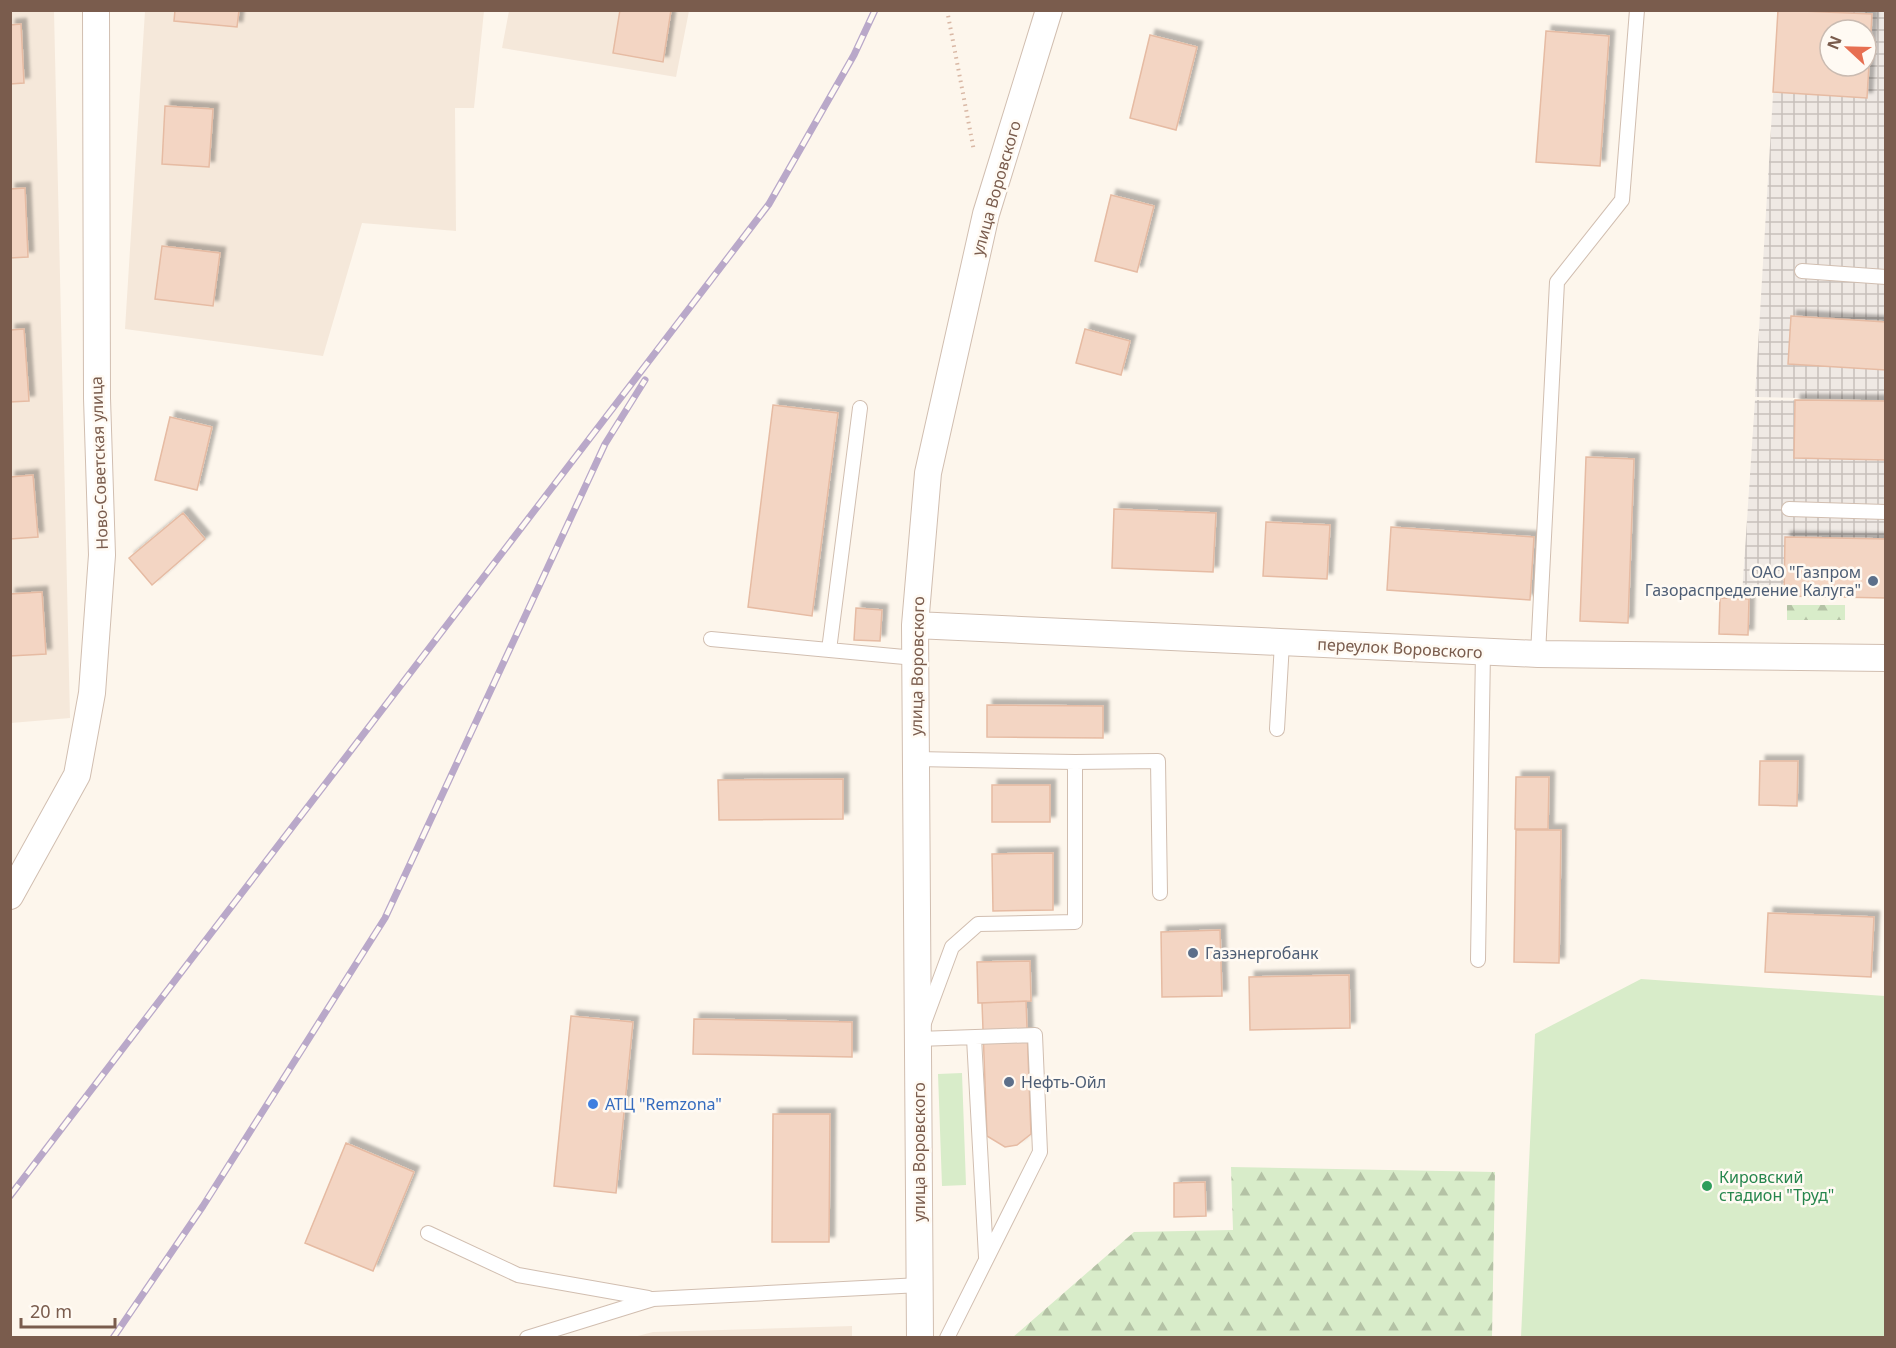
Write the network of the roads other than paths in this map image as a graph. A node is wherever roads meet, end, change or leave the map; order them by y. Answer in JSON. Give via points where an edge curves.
{"nodes":[{"id":1,"x":96,"y":10,"type":"edge"},
{"id":2,"x":1049,"y":10,"type":"edge"},
{"id":3,"x":1636,"y":10,"type":"edge"},
{"id":4,"x":1802,"y":271,"type":"dead end"},
{"id":5,"x":1886,"y":277,"type":"edge"},
{"id":6,"x":860,"y":408,"type":"dead end"},
{"id":7,"x":1789,"y":509,"type":"dead end"},
{"id":8,"x":1886,"y":512,"type":"edge"},
{"id":9,"x":915,"y":625,"type":"junction"},
{"id":10,"x":711,"y":639,"type":"dead end"},
{"id":11,"x":1282,"y":642,"type":"junction"},
{"id":12,"x":829,"y":650,"type":"junction"},
{"id":13,"x":1483,"y":651,"type":"junction"},
{"id":14,"x":1538,"y":654,"type":"junction"},
{"id":15,"x":915,"y":658,"type":"junction"},
{"id":16,"x":1886,"y":658,"type":"edge"},
{"id":17,"x":1277,"y":729,"type":"dead end"},
{"id":18,"x":916,"y":759,"type":"junction"},
{"id":19,"x":1075,"y":762,"type":"junction"},
{"id":20,"x":1160,"y":893,"type":"dead end"},
{"id":21,"x":10,"y":896,"type":"edge"},
{"id":22,"x":1478,"y":960,"type":"dead end"},
{"id":23,"x":974,"y":1038,"type":"junction"},
{"id":24,"x":918,"y":1039,"type":"junction"},
{"id":25,"x":428,"y":1233,"type":"dead end"},
{"id":26,"x":986,"y":1259,"type":"junction"},
{"id":27,"x":920,"y":1285,"type":"junction"},
{"id":28,"x":652,"y":1299,"type":"junction"},
{"id":29,"x":527,"y":1338,"type":"edge"},
{"id":30,"x":920,"y":1338,"type":"edge"},
{"id":31,"x":947,"y":1338,"type":"edge"}],
"edges":[{"from":1,"to":21,"type":"street","name":"Ново-Советская улица","via":[[97,398],[102,555],[93,693],[77,776]]},
{"from":2,"to":9,"type":"street","name":"улица Воровского","via":[[986,214],[928,473]]},
{"from":3,"to":14,"type":"lane","via":[[1622,200],[1557,282]]},
{"from":4,"to":5,"type":"lane"},
{"from":6,"to":12,"type":"lane"},
{"from":7,"to":8,"type":"lane"},
{"from":9,"to":11,"type":"street","name":"переулок Воровского"},
{"from":9,"to":15,"type":"street","name":"улица Воровского"},
{"from":10,"to":12,"type":"lane"},
{"from":11,"to":13,"type":"street","name":"переулок Воровского"},
{"from":11,"to":17,"type":"lane"},
{"from":12,"to":15,"type":"lane"},
{"from":13,"to":14,"type":"street","name":"переулок Воровского"},
{"from":13,"to":22,"type":"lane"},
{"from":14,"to":16,"type":"street","name":"переулок Воровского"},
{"from":15,"to":18,"type":"street","name":"улица Воровского"},
{"from":18,"to":19,"type":"lane"},
{"from":18,"to":24,"type":"street","name":"улица Воровского"},
{"from":19,"to":20,"type":"lane","via":[[1158,761]]},
{"from":19,"to":24,"type":"lane","via":[[1075,922],[978,924],[952,947]]},
{"from":23,"to":24,"type":"lane"},
{"from":23,"to":26,"type":"lane"},
{"from":23,"to":26,"type":"lane","via":[[1035,1035],[1040,1152]]},
{"from":24,"to":27,"type":"street","name":"улица Воровского"},
{"from":25,"to":28,"type":"lane","via":[[518,1275]]},
{"from":26,"to":31,"type":"lane"},
{"from":27,"to":28,"type":"lane"},
{"from":27,"to":30,"type":"street","name":"улица Воровского"},
{"from":28,"to":29,"type":"lane"}]}
